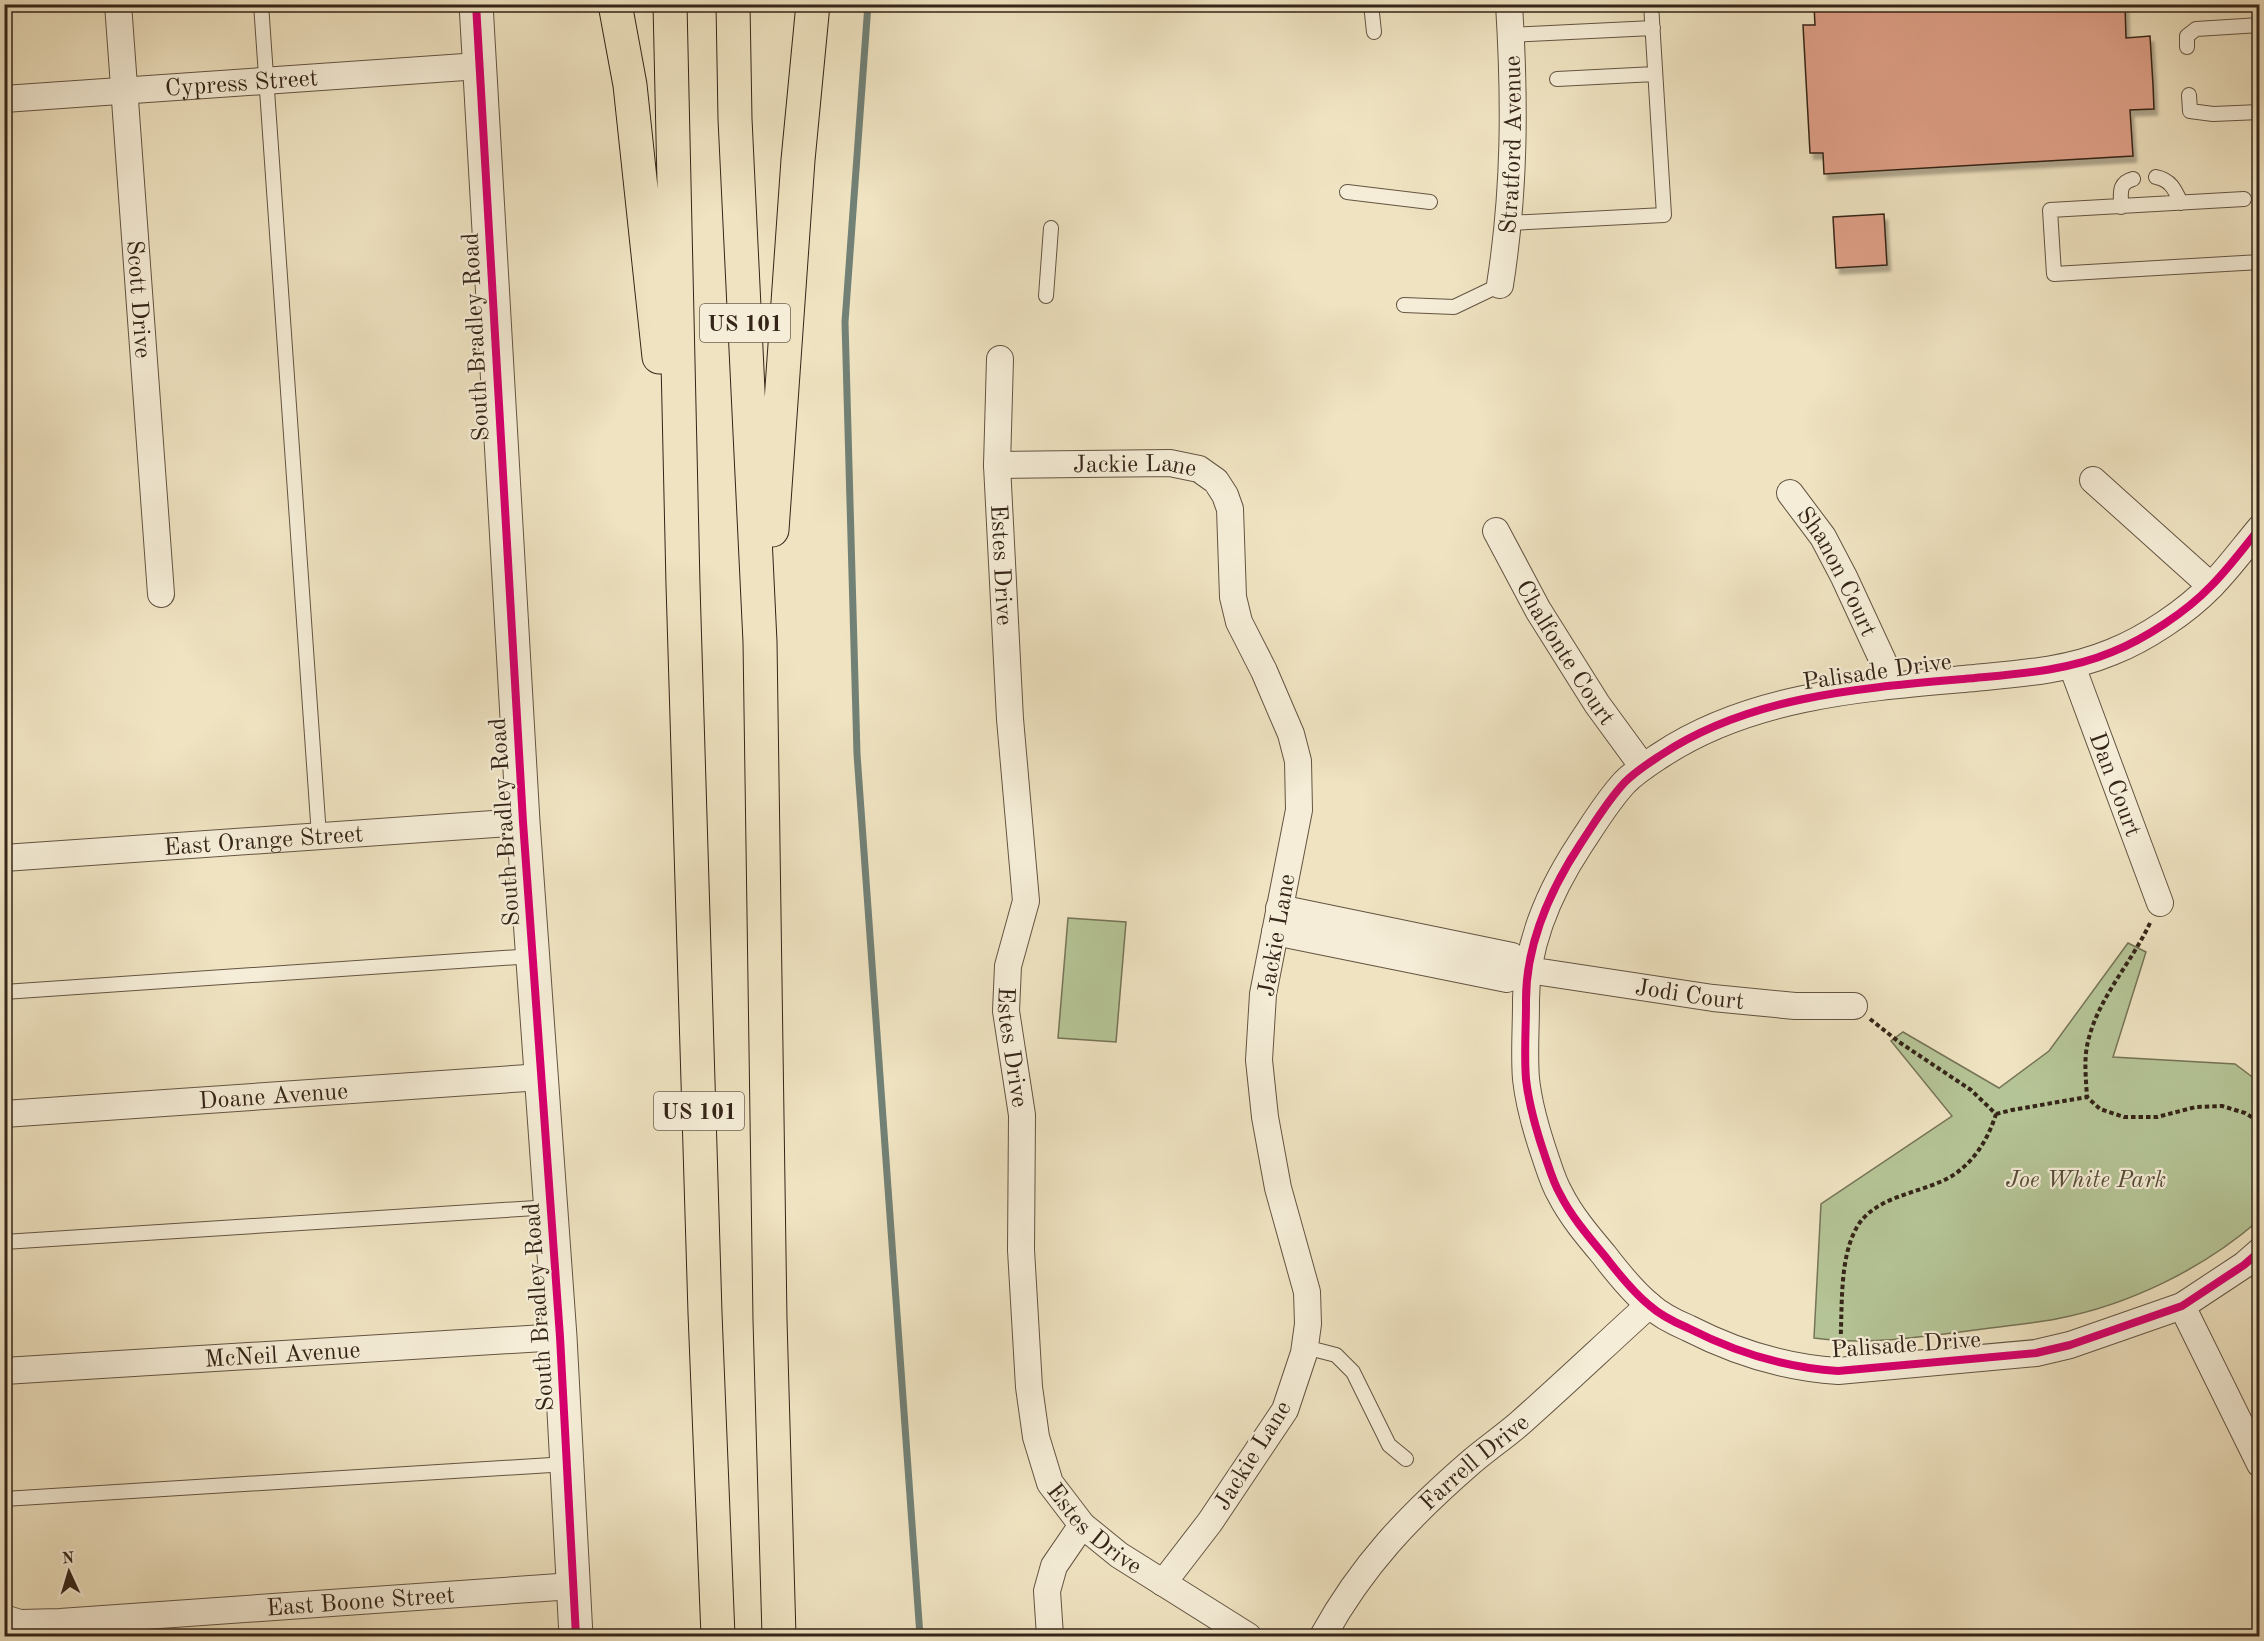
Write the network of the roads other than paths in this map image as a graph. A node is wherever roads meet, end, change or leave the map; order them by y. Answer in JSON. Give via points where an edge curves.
{"nodes":[{"id":1,"x":118,"y":4,"type":"edge"},
{"id":2,"x":261,"y":4,"type":"edge"},
{"id":3,"x":476,"y":4,"type":"edge"},
{"id":4,"x":615,"y":4,"type":"edge"},
{"id":5,"x":670,"y":4,"type":"edge"},
{"id":6,"x":733,"y":4,"type":"edge"},
{"id":7,"x":813,"y":4,"type":"edge"},
{"id":8,"x":1371,"y":4,"type":"edge"},
{"id":9,"x":1509,"y":4,"type":"edge"},
{"id":10,"x":1651,"y":4,"type":"edge"},
{"id":11,"x":2259,"y":25,"type":"edge"},
{"id":12,"x":1653,"y":28,"type":"junction"},
{"id":13,"x":1374,"y":32,"type":"dead end"},
{"id":14,"x":1511,"y":35,"type":"junction"},
{"id":15,"x":2187,"y":47,"type":"dead end"},
{"id":16,"x":479,"y":66,"type":"junction"},
{"id":17,"x":1655,"y":74,"type":"junction"},
{"id":18,"x":1557,"y":79,"type":"dead end"},
{"id":19,"x":266,"y":81,"type":"junction"},
{"id":20,"x":123,"y":91,"type":"junction"},
{"id":21,"x":2189,"y":95,"type":"dead end"},
{"id":22,"x":4,"y":99,"type":"edge"},
{"id":23,"x":2259,"y":112,"type":"edge"},
{"id":24,"x":2156,"y":177,"type":"dead end"},
{"id":25,"x":2133,"y":178,"type":"dead end"},
{"id":26,"x":1347,"y":192,"type":"dead end"},
{"id":27,"x":2244,"y":200,"type":"dead end"},
{"id":28,"x":1430,"y":202,"type":"dead end"},
{"id":29,"x":2181,"y":203,"type":"junction"},
{"id":30,"x":2121,"y":207,"type":"junction"},
{"id":31,"x":1509,"y":223,"type":"junction"},
{"id":32,"x":1051,"y":228,"type":"dead end"},
{"id":33,"x":2259,"y":262,"type":"edge"},
{"id":34,"x":1500,"y":285,"type":"joint"},
{"id":35,"x":1046,"y":296,"type":"dead end"},
{"id":36,"x":1404,"y":305,"type":"dead end"},
{"id":37,"x":1000,"y":359,"type":"dead end"},
{"id":38,"x":997,"y":465,"type":"junction"},
{"id":39,"x":2093,"y":480,"type":"dead end"},
{"id":40,"x":1790,"y":493,"type":"dead end"},
{"id":41,"x":2259,"y":528,"type":"edge"},
{"id":42,"x":1496,"y":531,"type":"dead end"},
{"id":43,"x":683,"y":585,"type":"junction"},
{"id":44,"x":2211,"y":586,"type":"junction"},
{"id":45,"x":161,"y":594,"type":"dead end"},
{"id":46,"x":759,"y":642,"type":"junction"},
{"id":47,"x":2072,"y":666,"type":"junction"},
{"id":48,"x":1894,"y":685,"type":"junction"},
{"id":49,"x":1643,"y":767,"type":"junction"},
{"id":50,"x":523,"y":822,"type":"junction"},
{"id":51,"x":319,"y":836,"type":"junction"},
{"id":52,"x":4,"y":858,"type":"edge"},
{"id":53,"x":2160,"y":903,"type":"road end"},
{"id":54,"x":1277,"y":920,"type":"junction"},
{"id":55,"x":532,"y":956,"type":"junction"},
{"id":56,"x":1528,"y":970,"type":"junction"},
{"id":57,"x":4,"y":992,"type":"edge"},
{"id":58,"x":1854,"y":1006,"type":"road end"},
{"id":59,"x":542,"y":1077,"type":"junction"},
{"id":60,"x":4,"y":1114,"type":"edge"},
{"id":61,"x":551,"y":1207,"type":"junction"},
{"id":62,"x":4,"y":1242,"type":"edge"},
{"id":63,"x":2259,"y":1251,"type":"edge"},
{"id":64,"x":1649,"y":1305,"type":"junction"},
{"id":65,"x":2182,"y":1306,"type":"junction"},
{"id":66,"x":560,"y":1337,"type":"junction"},
{"id":67,"x":1305,"y":1347,"type":"junction"},
{"id":68,"x":4,"y":1371,"type":"edge"},
{"id":69,"x":1406,"y":1460,"type":"dead end"},
{"id":70,"x":567,"y":1464,"type":"junction"},
{"id":71,"x":2259,"y":1464,"type":"edge"},
{"id":72,"x":4,"y":1499,"type":"edge"},
{"id":73,"x":1082,"y":1525,"type":"junction"},
{"id":74,"x":1163,"y":1583,"type":"junction"},
{"id":75,"x":573,"y":1586,"type":"junction"},
{"id":76,"x":4,"y":1618,"type":"edge"},
{"id":77,"x":576,"y":1636,"type":"edge"},
{"id":78,"x":718,"y":1636,"type":"edge"},
{"id":79,"x":779,"y":1636,"type":"edge"},
{"id":80,"x":1050,"y":1636,"type":"edge"},
{"id":81,"x":1248,"y":1636,"type":"edge"},
{"id":82,"x":1323,"y":1636,"type":"edge"}],
"edges":[{"from":1,"to":20,"type":"street","name":"Scott Drive"},
{"from":2,"to":19,"type":"lane"},
{"from":3,"to":16,"type":"street","name":"South Bradley Road"},
{"from":4,"to":43,"type":"highway","via":[[630,85]]},
{"from":5,"to":43,"type":"highway","number":"US 101"},
{"from":6,"to":46,"type":"highway","number":"US 101"},
{"from":7,"to":46,"type":"highway","via":[[773,518]]},
{"from":8,"to":13,"type":"lane"},
{"from":9,"to":14,"type":"street","name":"Stratford Avenue"},
{"from":10,"to":12,"type":"lane"},
{"from":11,"to":15,"type":"lane","via":[[2196,29],[2187,36]]},
{"from":12,"to":14,"type":"lane"},
{"from":12,"to":17,"type":"lane"},
{"from":14,"to":31,"type":"street","name":"Stratford Avenue","via":[[1513,167]]},
{"from":16,"to":19,"type":"street","name":"Cypress Street"},
{"from":16,"to":50,"type":"street","name":"South Bradley Road"},
{"from":17,"to":18,"type":"lane"},
{"from":17,"to":31,"type":"lane","via":[[1664,215]]},
{"from":19,"to":20,"type":"street","name":"Cypress Street"},
{"from":19,"to":51,"type":"lane"},
{"from":20,"to":22,"type":"street","name":"Cypress Street"},
{"from":20,"to":45,"type":"street","name":"Scott Drive"},
{"from":21,"to":23,"type":"lane","via":[[2190,111]]},
{"from":24,"to":29,"type":"lane","via":[[2166,179],[2174,187]]},
{"from":25,"to":30,"type":"lane","via":[[2121,188]]},
{"from":26,"to":28,"type":"lane"},
{"from":27,"to":29,"type":"lane"},
{"from":29,"to":30,"type":"lane"},
{"from":30,"to":33,"type":"lane","via":[[2050,210],[2054,274]]},
{"from":31,"to":34,"type":"street","name":"Stratford Avenue"},
{"from":32,"to":35,"type":"lane"},
{"from":34,"to":36,"type":"lane","via":[[1454,307]]},
{"from":37,"to":38,"type":"street","name":"Estes Drive"},
{"from":38,"to":54,"type":"street","name":"Jackie Lane","via":[[1170,464],[1199,469],[1225,495],[1230,509],[1233,597],[1239,621],[1291,734],[1298,760],[1299,810]]},
{"from":38,"to":73,"type":"street","name":"Estes Drive","via":[[1010,719],[1026,901],[1008,966],[1006,1011],[1022,1115],[1021,1250],[1029,1387],[1036,1437],[1050,1483]]},
{"from":39,"to":44,"type":"street"},
{"from":40,"to":48,"type":"street","name":"Shanon Court","via":[[1828,547]]},
{"from":41,"to":44,"type":"street","name":"Palisade Drive"},
{"from":42,"to":49,"type":"street","name":"Chalfonte Court","via":[[1538,610],[1597,704]]},
{"from":43,"to":78,"type":"highway","number":"US 101"},
{"from":44,"to":47,"type":"street","name":"Palisade Drive","via":[[2186,608],[2137,640]]},
{"from":46,"to":79,"type":"highway","number":"US 101"},
{"from":47,"to":48,"type":"street","name":"Palisade Drive"},
{"from":47,"to":53,"type":"street","name":"Dan Court"},
{"from":48,"to":49,"type":"street","name":"Palisade Drive","via":[[1821,695],[1752,713],[1684,740]]},
{"from":49,"to":56,"type":"street","name":"Palisade Drive","via":[[1610,800],[1566,868],[1543,915]]},
{"from":50,"to":51,"type":"street","name":"East Orange Street"},
{"from":50,"to":55,"type":"street","name":"South Bradley Road"},
{"from":51,"to":52,"type":"street","name":"East Orange Street"},
{"from":54,"to":56,"type":"street","name":"Jodi Court","via":[[1512,956]]},
{"from":54,"to":67,"type":"street","name":"Jackie Lane","via":[[1263,994],[1259,1060],[1278,1188],[1307,1292]]},
{"from":55,"to":57,"type":"lane"},
{"from":55,"to":59,"type":"street","name":"South Bradley Road"},
{"from":56,"to":58,"type":"street","name":"Jodi Court","via":[[1713,998],[1795,1006]]},
{"from":56,"to":64,"type":"street","name":"Palisade Drive","via":[[1526,1080],[1534,1126],[1558,1192],[1611,1265]]},
{"from":59,"to":60,"type":"street","name":"Doane Avenue"},
{"from":59,"to":61,"type":"street","name":"South Bradley Road"},
{"from":61,"to":62,"type":"lane"},
{"from":61,"to":66,"type":"street","name":"South Bradley Road"},
{"from":63,"to":65,"type":"street","name":"Palisade Drive"},
{"from":64,"to":65,"type":"street","name":"Palisade Drive","via":[[1718,1343],[1780,1363],[1838,1371],[2036,1353]]},
{"from":64,"to":82,"type":"street","name":"Farrell Drive","via":[[1425,1504],[1380,1550]]},
{"from":65,"to":71,"type":"street"},
{"from":66,"to":68,"type":"street","name":"McNeil Avenue"},
{"from":66,"to":70,"type":"street","name":"South Bradley Road"},
{"from":67,"to":69,"type":"lane","via":[[1336,1355],[1353,1372],[1389,1445]]},
{"from":67,"to":74,"type":"street","name":"Jackie Lane","via":[[1285,1410],[1210,1522]]},
{"from":70,"to":72,"type":"lane"},
{"from":70,"to":75,"type":"street","name":"South Bradley Road"},
{"from":73,"to":74,"type":"street","name":"Estes Drive"},
{"from":73,"to":80,"type":"street","via":[[1054,1566],[1047,1591]]},
{"from":74,"to":81,"type":"street","name":"Estes Drive"},
{"from":75,"to":76,"type":"street","name":"East Boone Street","via":[[60,1622],[20,1623]]},
{"from":75,"to":77,"type":"street","name":"South Bradley Road"}]}
